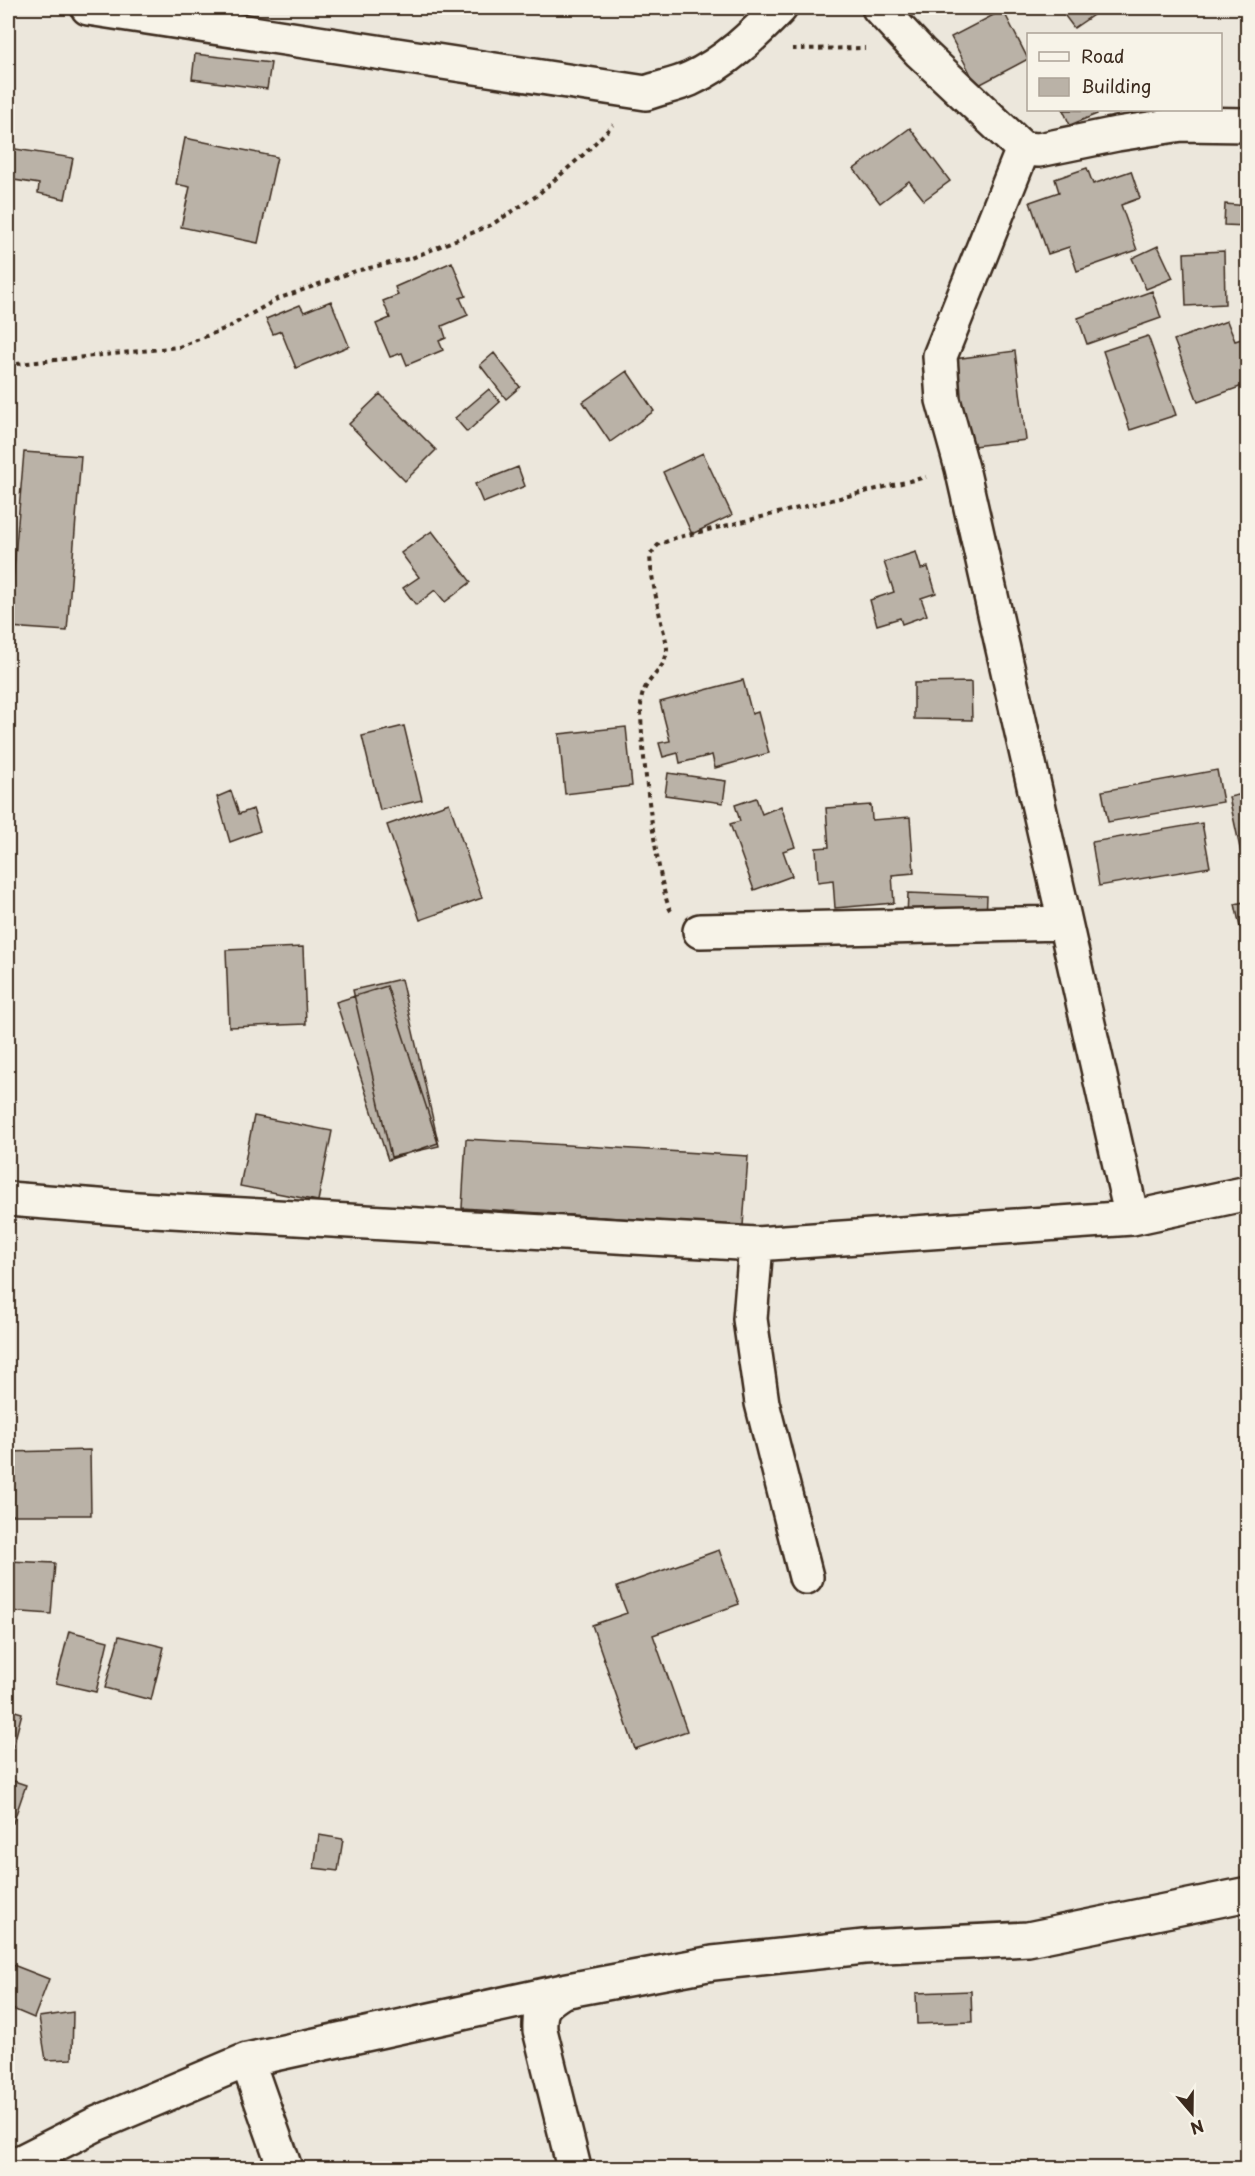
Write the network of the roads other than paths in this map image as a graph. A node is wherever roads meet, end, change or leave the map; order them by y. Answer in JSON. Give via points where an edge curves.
{"nodes":[{"id":1,"x":88,"y":8,"type":"edge"},
{"id":2,"x":780,"y":8,"type":"edge"},
{"id":3,"x":879,"y":8,"type":"edge"},
{"id":4,"x":1248,"y":124,"type":"edge"},
{"id":5,"x":1023,"y":149,"type":"junction"},
{"id":6,"x":1065,"y":923,"type":"junction"},
{"id":7,"x":699,"y":931,"type":"road end"},
{"id":8,"x":1248,"y":1193,"type":"edge"},
{"id":9,"x":8,"y":1199,"type":"edge"},
{"id":10,"x":1132,"y":1218,"type":"junction"},
{"id":11,"x":756,"y":1244,"type":"junction"},
{"id":12,"x":806,"y":1577,"type":"dead end"},
{"id":13,"x":1248,"y":1894,"type":"edge"},
{"id":14,"x":563,"y":1991,"type":"junction"},
{"id":15,"x":247,"y":2060,"type":"junction"},
{"id":16,"x":9,"y":2169,"type":"edge"},
{"id":17,"x":285,"y":2169,"type":"edge"},
{"id":18,"x":574,"y":2169,"type":"edge"}],
"edges":[{"from":1,"to":2,"type":"street","via":[[646,93],[690,79],[731,54]]},
{"from":3,"to":5,"type":"street"},
{"from":4,"to":5,"type":"street","via":[[1182,124],[1040,150]]},
{"from":5,"to":6,"type":"street","via":[[940,356],[944,400]]},
{"from":6,"to":7,"type":"street"},
{"from":6,"to":10,"type":"street"},
{"from":8,"to":10,"type":"street"},
{"from":9,"to":11,"type":"street"},
{"from":10,"to":11,"type":"street"},
{"from":11,"to":12,"type":"street","via":[[750,1319],[762,1403]]},
{"from":13,"to":14,"type":"street","via":[[1028,1939],[864,1947],[713,1963]]},
{"from":14,"to":15,"type":"street"},
{"from":14,"to":18,"type":"street","via":[[546,2002],[540,2015],[540,2030]]},
{"from":15,"to":16,"type":"street","via":[[96,2124]]},
{"from":15,"to":17,"type":"street"}]}
